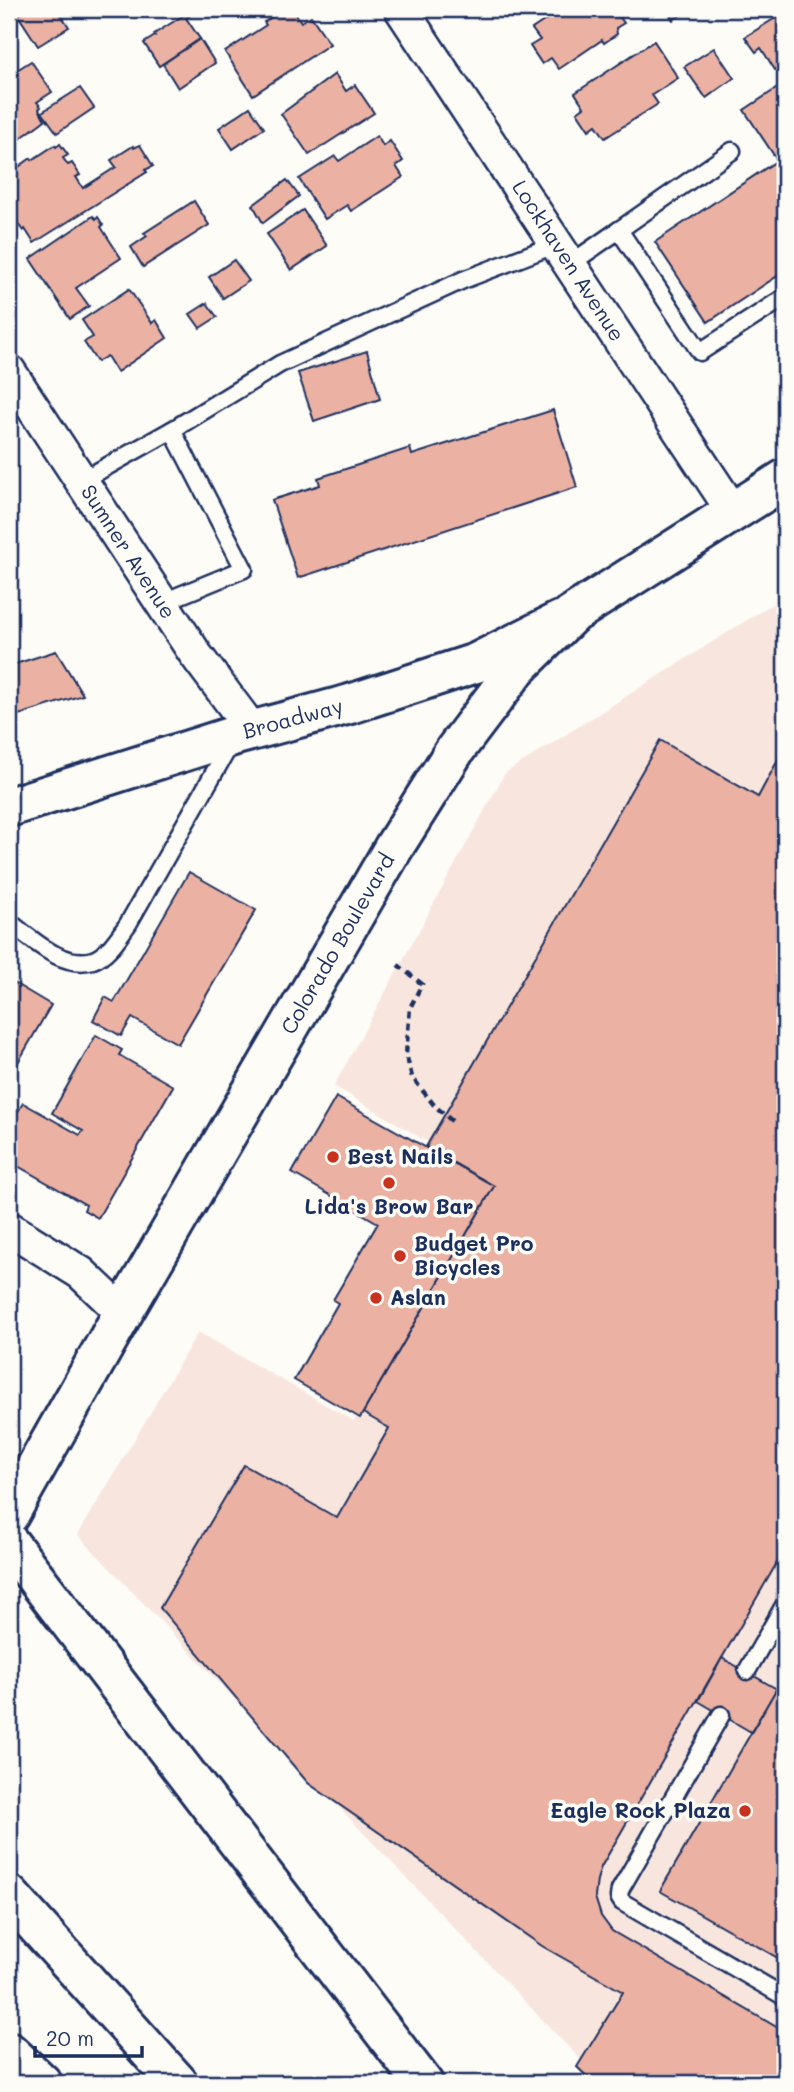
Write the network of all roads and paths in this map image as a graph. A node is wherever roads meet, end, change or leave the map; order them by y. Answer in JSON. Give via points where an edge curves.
{"nodes":[{"id":1,"x":401,"y":9,"type":"edge"},
{"id":2,"x":732,"y":151,"type":"dead end"},
{"id":3,"x":620,"y":230,"type":"junction"},
{"id":4,"x":563,"y":254,"type":"junction"},
{"id":5,"x":780,"y":300,"type":"edge"},
{"id":6,"x":785,"y":318,"type":"edge"},
{"id":7,"x":9,"y":371,"type":"edge"},
{"id":8,"x":172,"y":430,"type":"junction"},
{"id":9,"x":785,"y":479,"type":"edge"},
{"id":10,"x":81,"y":481,"type":"junction"},
{"id":11,"x":734,"y":513,"type":"junction"},
{"id":12,"x":162,"y":603,"type":"junction"},
{"id":13,"x":571,"y":615,"type":"junction"},
{"id":14,"x":244,"y":733,"type":"junction"},
{"id":15,"x":9,"y":807,"type":"edge"},
{"id":16,"x":9,"y":922,"type":"edge"},
{"id":17,"x":398,"y":965,"type":"dead end"},
{"id":18,"x":453,"y":1122,"type":"dead end"},
{"id":19,"x":9,"y":1228,"type":"edge"},
{"id":20,"x":123,"y":1313,"type":"junction"},
{"id":21,"x":9,"y":1515,"type":"edge"},
{"id":22,"x":9,"y":1543,"type":"edge"},
{"id":23,"x":785,"y":1604,"type":"edge"},
{"id":24,"x":747,"y":1671,"type":"dead end"},
{"id":25,"x":721,"y":1715,"type":"dead end"},
{"id":26,"x":9,"y":1895,"type":"edge"},
{"id":27,"x":785,"y":1997,"type":"edge"},
{"id":28,"x":9,"y":2052,"type":"edge"},
{"id":29,"x":41,"y":2083,"type":"edge"},
{"id":30,"x":178,"y":2083,"type":"edge"},
{"id":31,"x":423,"y":2083,"type":"edge"}],
"edges":[{"from":1,"to":4,"type":"street","name":"Lockhaven Avenue"},
{"from":2,"to":3,"type":"lane"},
{"from":3,"to":4,"type":"lane"},
{"from":3,"to":5,"type":"lane","via":[[700,352]]},
{"from":4,"to":8,"type":"lane","via":[[463,280],[280,364]]},
{"from":4,"to":11,"type":"street","name":"Lockhaven Avenue"},
{"from":5,"to":6,"type":"lane"},
{"from":7,"to":10,"type":"street","name":"Sumner Avenue"},
{"from":8,"to":10,"type":"lane"},
{"from":8,"to":12,"type":"lane","via":[[244,569]]},
{"from":9,"to":11,"type":"main road","name":"Colorado Boulevard"},
{"from":10,"to":12,"type":"street","name":"Sumner Avenue"},
{"from":11,"to":13,"type":"main road","name":"Colorado Boulevard"},
{"from":12,"to":14,"type":"street","name":"Sumner Avenue"},
{"from":13,"to":14,"type":"main road","name":"Broadway","via":[[476,663]]},
{"from":13,"to":20,"type":"main road","name":"Colorado Boulevard","via":[[517,668],[456,750],[394,847]]},
{"from":14,"to":15,"type":"main road","name":"Broadway"},
{"from":14,"to":16,"type":"lane","via":[[128,924],[104,952],[94,960],[71,961],[46,950]]},
{"from":17,"to":18,"type":"path","via":[[422,984],[410,1008],[405,1054],[412,1077]]},
{"from":19,"to":20,"type":"street","via":[[80,1273]]},
{"from":20,"to":21,"type":"main road","name":"Colorado Boulevard"},
{"from":22,"to":31,"type":"main road"},
{"from":23,"to":24,"type":"lane"},
{"from":25,"to":27,"type":"lane","via":[[618,1897]]},
{"from":26,"to":30,"type":"main road"},
{"from":28,"to":29,"type":"main road"}]}
